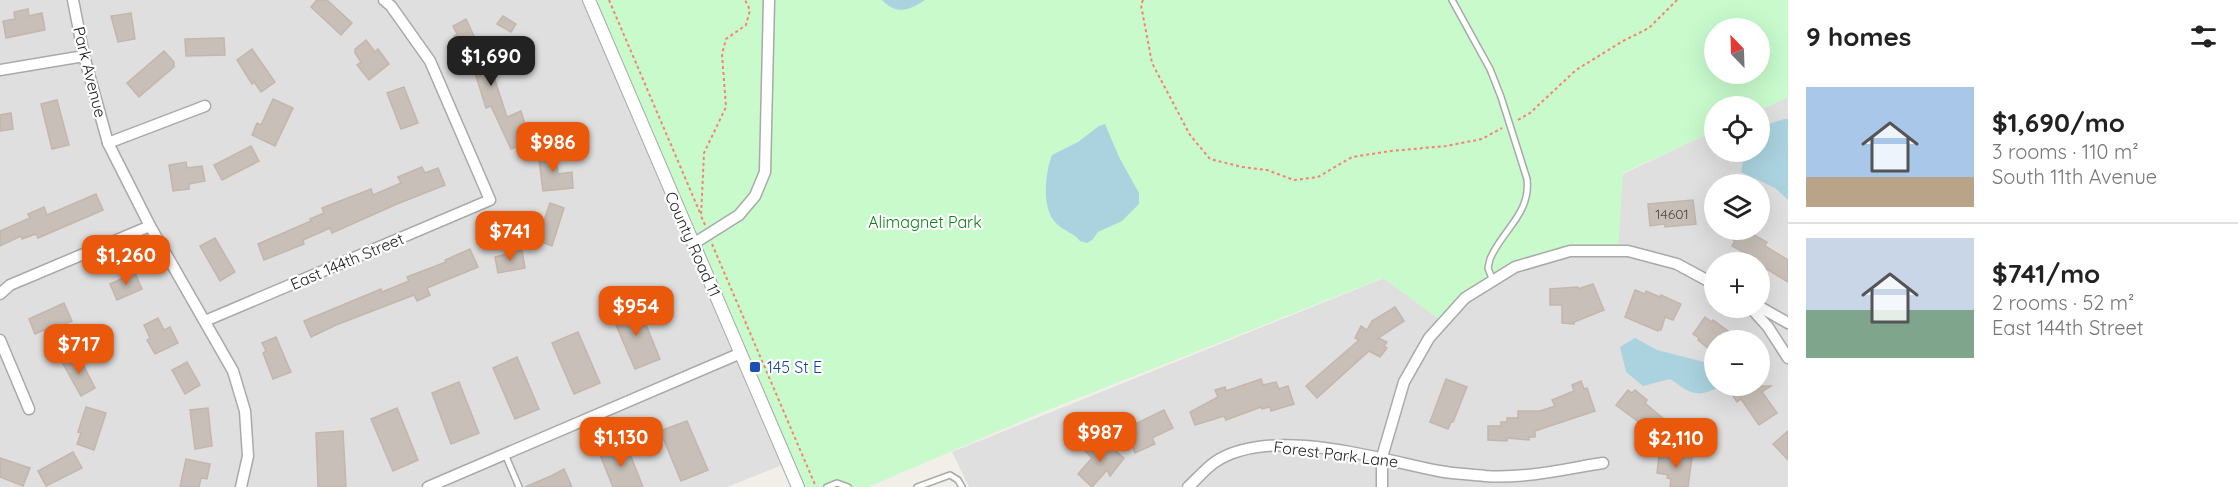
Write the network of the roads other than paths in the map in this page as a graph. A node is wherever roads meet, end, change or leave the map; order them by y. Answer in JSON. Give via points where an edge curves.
{"nodes":[{"id":1,"x":73,"y":0,"type":"edge"},
{"id":2,"x":384,"y":0,"type":"edge"},
{"id":3,"x":589,"y":0,"type":"edge"},
{"id":4,"x":769,"y":0,"type":"edge"},
{"id":5,"x":1452,"y":0,"type":"edge"},
{"id":6,"x":84,"y":56,"type":"junction"},
{"id":7,"x":0,"y":70,"type":"edge"},
{"id":8,"x":205,"y":106,"type":"dead end"},
{"id":9,"x":108,"y":143,"type":"junction"},
{"id":10,"x":150,"y":226,"type":"junction"},
{"id":11,"x":693,"y":244,"type":"junction"},
{"id":12,"x":1704,"y":279,"type":"edge"},
{"id":13,"x":1493,"y":281,"type":"junction"},
{"id":14,"x":0,"y":294,"type":"edge"},
{"id":15,"x":1770,"y":312,"type":"edge"},
{"id":16,"x":1760,"y":318,"type":"edge"},
{"id":17,"x":205,"y":321,"type":"junction"},
{"id":18,"x":1788,"y":322,"type":"edge"},
{"id":19,"x":0,"y":340,"type":"edge"},
{"id":20,"x":741,"y":352,"type":"junction"},
{"id":21,"x":1788,"y":358,"type":"edge"},
{"id":22,"x":29,"y":409,"type":"dead end"},
{"id":23,"x":505,"y":454,"type":"junction"},
{"id":24,"x":1382,"y":457,"type":"junction"},
{"id":25,"x":1603,"y":463,"type":"dead end"},
{"id":26,"x":241,"y":487,"type":"edge"},
{"id":27,"x":428,"y":487,"type":"edge"},
{"id":28,"x":519,"y":487,"type":"edge"},
{"id":29,"x":798,"y":487,"type":"edge"},
{"id":30,"x":827,"y":487,"type":"edge"},
{"id":31,"x":848,"y":487,"type":"edge"},
{"id":32,"x":916,"y":487,"type":"edge"},
{"id":33,"x":962,"y":487,"type":"edge"},
{"id":34,"x":1188,"y":487,"type":"edge"},
{"id":35,"x":1382,"y":487,"type":"edge"}],
"edges":[{"from":1,"to":6,"type":"street","name":"Park Avenue"},
{"from":2,"to":17,"type":"street","name":"East 144th Street","via":[[430,61],[490,200]]},
{"from":3,"to":11,"type":"street","name":"County Road 11"},
{"from":4,"to":11,"type":"street","via":[[765,172],[755,196],[739,215]]},
{"from":5,"to":13,"type":"lane","via":[[1490,69],[1527,178],[1526,203],[1490,259],[1488,268]]},
{"from":6,"to":7,"type":"street"},
{"from":6,"to":9,"type":"street","name":"Park Avenue"},
{"from":8,"to":9,"type":"street"},
{"from":9,"to":10,"type":"street","name":"Park Avenue"},
{"from":10,"to":14,"type":"street","via":[[10,285]]},
{"from":10,"to":17,"type":"street","name":"Park Avenue"},
{"from":11,"to":20,"type":"street","name":"County Road 11"},
{"from":12,"to":13,"type":"street","via":[[1677,264],[1628,251],[1570,251],[1515,267]]},
{"from":13,"to":24,"type":"street","via":[[1465,298],[1429,338],[1404,382]]},
{"from":15,"to":18,"type":"street"},
{"from":16,"to":21,"type":"street"},
{"from":17,"to":26,"type":"street","via":[[233,371],[245,411],[248,456]]},
{"from":19,"to":22,"type":"street"},
{"from":20,"to":23,"type":"street"},
{"from":20,"to":29,"type":"street","name":"County Road 11"},
{"from":23,"to":27,"type":"street"},
{"from":23,"to":28,"type":"lane"},
{"from":24,"to":25,"type":"street","name":"Forest Park Lane","via":[[1440,471],[1488,476]]},
{"from":24,"to":34,"type":"street","name":"Forest Park Lane","via":[[1278,444],[1246,449],[1216,462]]},
{"from":24,"to":35,"type":"street"},
{"from":30,"to":31,"type":"lane","via":[[837,483]]},
{"from":32,"to":33,"type":"lane","via":[[950,475]]}]}
